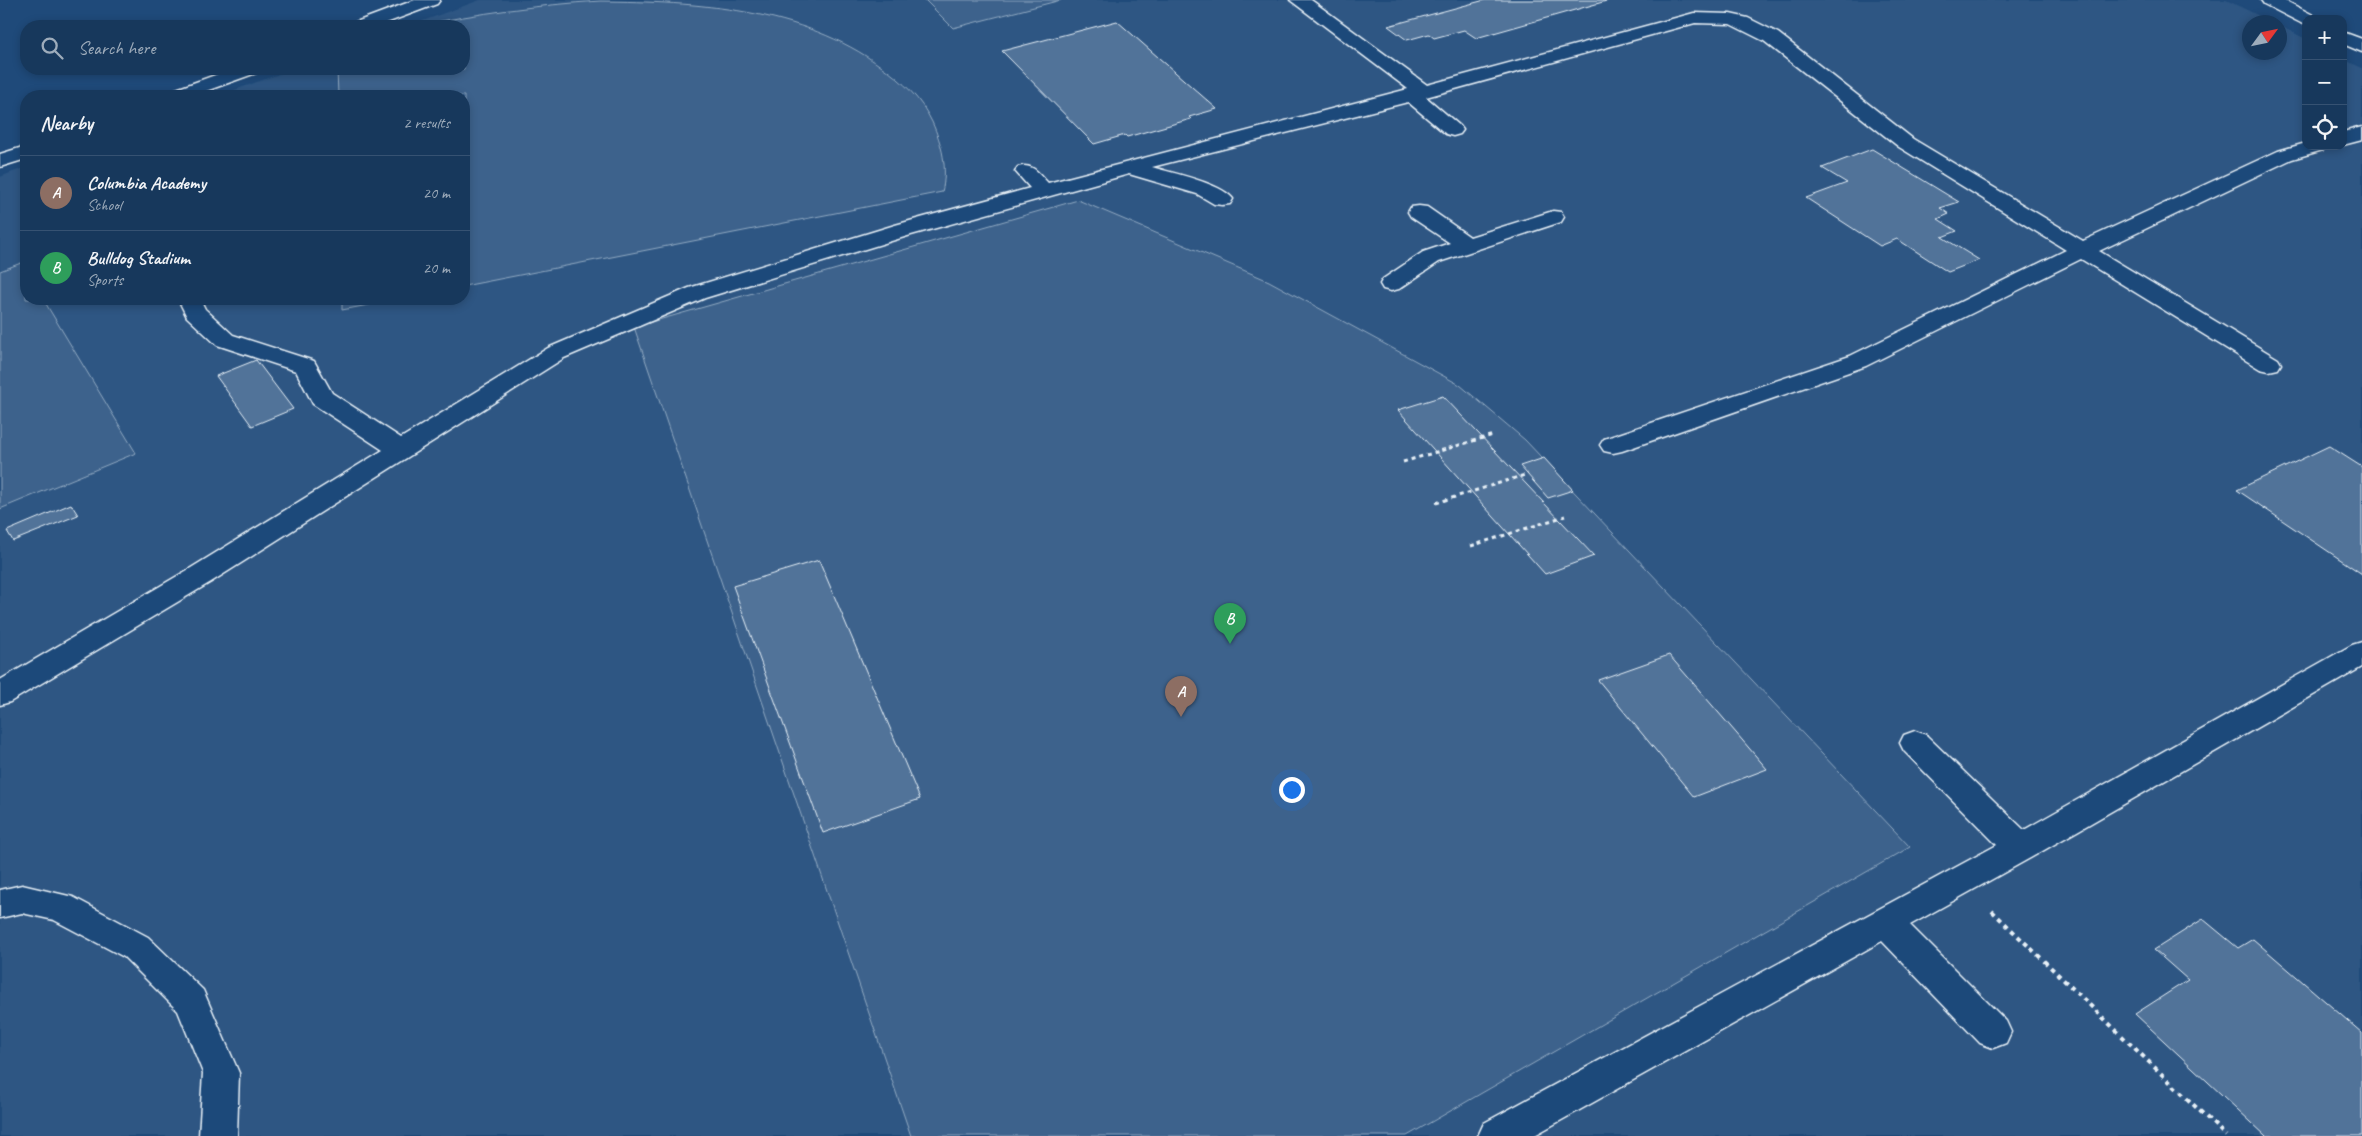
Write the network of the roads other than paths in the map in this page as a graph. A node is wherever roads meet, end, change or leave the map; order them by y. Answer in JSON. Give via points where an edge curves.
{"nodes":[{"id":1,"x":431,"y":0,"type":"edge"},
{"id":2,"x":1298,"y":0,"type":"edge"},
{"id":3,"x":2270,"y":0,"type":"edge"},
{"id":4,"x":2302,"y":16,"type":"edge"},
{"id":5,"x":378,"y":20,"type":"edge"},
{"id":6,"x":2347,"y":39,"type":"edge"},
{"id":7,"x":2362,"y":46,"type":"edge"},
{"id":8,"x":233,"y":75,"type":"edge"},
{"id":9,"x":192,"y":90,"type":"edge"},
{"id":10,"x":1417,"y":93,"type":"junction"},
{"id":11,"x":1453,"y":130,"type":"dead end"},
{"id":12,"x":2362,"y":133,"type":"edge"},
{"id":13,"x":2347,"y":138,"type":"edge"},
{"id":14,"x":2302,"y":150,"type":"edge"},
{"id":15,"x":20,"y":154,"type":"edge"},
{"id":16,"x":0,"y":161,"type":"edge"},
{"id":17,"x":1128,"y":167,"type":"junction"},
{"id":18,"x":1025,"y":171,"type":"dead end"},
{"id":19,"x":1044,"y":191,"type":"junction"},
{"id":20,"x":1222,"y":199,"type":"dead end"},
{"id":21,"x":1418,"y":212,"type":"dead end"},
{"id":22,"x":1553,"y":217,"type":"dead end"},
{"id":23,"x":1468,"y":245,"type":"junction"},
{"id":24,"x":2083,"y":249,"type":"junction"},
{"id":25,"x":1391,"y":284,"type":"dead end"},
{"id":26,"x":192,"y":305,"type":"edge"},
{"id":27,"x":2269,"y":364,"type":"dead end"},
{"id":28,"x":1612,"y":445,"type":"dead end"},
{"id":29,"x":400,"y":449,"type":"junction"},
{"id":30,"x":2362,"y":653,"type":"edge"},
{"id":31,"x":0,"y":694,"type":"edge"},
{"id":32,"x":1915,"y":743,"type":"dead end"},
{"id":33,"x":2021,"y":848,"type":"junction"},
{"id":34,"x":0,"y":904,"type":"edge"},
{"id":35,"x":1885,"y":922,"type":"junction"},
{"id":36,"x":1993,"y":1032,"type":"dead end"},
{"id":37,"x":218,"y":1136,"type":"edge"},
{"id":38,"x":1497,"y":1136,"type":"edge"}],
"edges":[{"from":1,"to":5,"type":"street"},
{"from":2,"to":10,"type":"street"},
{"from":3,"to":4,"type":"street"},
{"from":6,"to":7,"type":"street"},
{"from":8,"to":9,"type":"street"},
{"from":10,"to":11,"type":"street"},
{"from":10,"to":17,"type":"street"},
{"from":10,"to":24,"type":"street","via":[[1694,18],[1730,19],[1771,36],[1906,143]]},
{"from":12,"to":13,"type":"street"},
{"from":14,"to":24,"type":"street","via":[[2285,155]]},
{"from":15,"to":16,"type":"street"},
{"from":17,"to":19,"type":"street"},
{"from":17,"to":20,"type":"street","via":[[1204,190]]},
{"from":18,"to":19,"type":"street"},
{"from":19,"to":29,"type":"street","via":[[697,293],[556,353]]},
{"from":21,"to":23,"type":"street"},
{"from":22,"to":23,"type":"street"},
{"from":23,"to":25,"type":"street","via":[[1431,258]]},
{"from":24,"to":27,"type":"street"},
{"from":24,"to":28,"type":"street","via":[[1858,361]]},
{"from":26,"to":29,"type":"street","via":[[225,340],[305,366],[322,398]]},
{"from":29,"to":31,"type":"street","via":[[201,575]]},
{"from":30,"to":33,"type":"street"},
{"from":32,"to":33,"type":"street"},
{"from":33,"to":35,"type":"street"},
{"from":34,"to":37,"type":"street","via":[[22,899],[61,907],[136,947],[191,1001],[221,1073]]},
{"from":35,"to":36,"type":"street"},
{"from":35,"to":38,"type":"street"}]}
